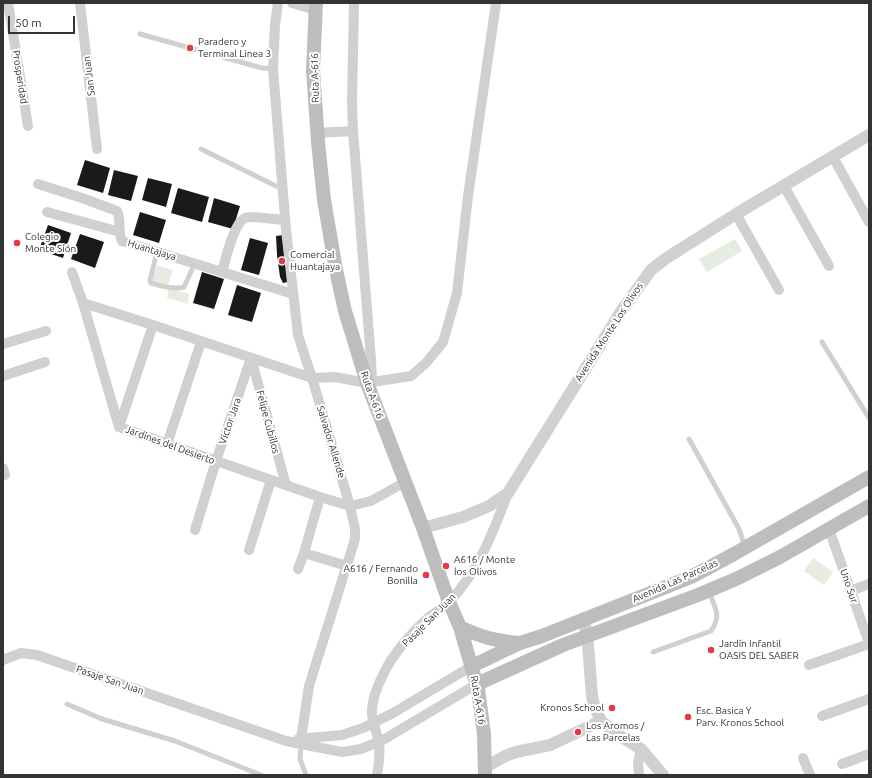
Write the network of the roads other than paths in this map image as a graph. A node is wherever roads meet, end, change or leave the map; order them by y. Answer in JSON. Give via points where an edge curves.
{"nodes":[{"id":1,"x":8,"y":3,"type":"edge"},
{"id":2,"x":80,"y":3,"type":"edge"},
{"id":3,"x":278,"y":3,"type":"edge"},
{"id":4,"x":292,"y":3,"type":"edge"},
{"id":5,"x":354,"y":3,"type":"edge"},
{"id":6,"x":496,"y":3,"type":"edge"},
{"id":7,"x":316,"y":6,"type":"edge"},
{"id":8,"x":140,"y":34,"type":"dead end"},
{"id":9,"x":273,"y":69,"type":"junction"},
{"id":10,"x":28,"y":126,"type":"dead end"},
{"id":11,"x":353,"y":130,"type":"junction"},
{"id":12,"x":317,"y":132,"type":"junction"},
{"id":13,"x":869,"y":135,"type":"edge"},
{"id":14,"x":97,"y":149,"type":"dead end"},
{"id":15,"x":201,"y":149,"type":"dead end"},
{"id":16,"x":833,"y":157,"type":"junction"},
{"id":17,"x":38,"y":184,"type":"dead end"},
{"id":18,"x":784,"y":186,"type":"junction"},
{"id":19,"x":283,"y":188,"type":"junction"},
{"id":20,"x":47,"y":212,"type":"dead end"},
{"id":21,"x":736,"y":214,"type":"junction"},
{"id":22,"x":285,"y":220,"type":"junction"},
{"id":23,"x":869,"y":222,"type":"edge"},
{"id":24,"x":120,"y":232,"type":"junction"},
{"id":25,"x":157,"y":252,"type":"junction"},
{"id":26,"x":195,"y":263,"type":"junction"},
{"id":27,"x":829,"y":266,"type":"dead end"},
{"id":28,"x":72,"y":272,"type":"dead end"},
{"id":29,"x":222,"y":272,"type":"junction"},
{"id":30,"x":778,"y":290,"type":"dead end"},
{"id":31,"x":293,"y":294,"type":"junction"},
{"id":32,"x":83,"y":304,"type":"junction"},
{"id":33,"x":153,"y":325,"type":"junction"},
{"id":34,"x":46,"y":331,"type":"dead end"},
{"id":35,"x":201,"y":342,"type":"junction"},
{"id":36,"x":822,"y":342,"type":"dead end"},
{"id":37,"x":3,"y":344,"type":"edge"},
{"id":38,"x":251,"y":358,"type":"junction"},
{"id":39,"x":45,"y":362,"type":"dead end"},
{"id":40,"x":3,"y":376,"type":"edge"},
{"id":41,"x":312,"y":378,"type":"junction"},
{"id":42,"x":369,"y":382,"type":"junction"},
{"id":43,"x":869,"y":418,"type":"edge"},
{"id":44,"x":119,"y":427,"type":"junction"},
{"id":45,"x":689,"y":439,"type":"dead end"},
{"id":46,"x":167,"y":444,"type":"junction"},
{"id":47,"x":216,"y":461,"type":"junction"},
{"id":48,"x":869,"y":477,"type":"edge"},
{"id":49,"x":271,"y":480,"type":"junction"},
{"id":50,"x":405,"y":482,"type":"junction"},
{"id":51,"x":286,"y":485,"type":"junction"},
{"id":52,"x":508,"y":493,"type":"junction"},
{"id":53,"x":320,"y":497,"type":"junction"},
{"id":54,"x":350,"y":506,"type":"junction"},
{"id":55,"x":869,"y":506,"type":"edge"},
{"id":56,"x":423,"y":528,"type":"junction"},
{"id":57,"x":829,"y":529,"type":"junction"},
{"id":58,"x":195,"y":530,"type":"dead end"},
{"id":59,"x":745,"y":548,"type":"junction"},
{"id":60,"x":249,"y":550,"type":"dead end"},
{"id":61,"x":304,"y":553,"type":"junction"},
{"id":62,"x":347,"y":566,"type":"junction"},
{"id":63,"x":298,"y":569,"type":"dead end"},
{"id":64,"x":869,"y":584,"type":"edge"},
{"id":65,"x":709,"y":591,"type":"junction"},
{"id":66,"x":850,"y":591,"type":"junction"},
{"id":67,"x":449,"y":602,"type":"junction"},
{"id":68,"x":584,"y":618,"type":"junction"},
{"id":69,"x":460,"y":627,"type":"junction"},
{"id":70,"x":587,"y":636,"type":"junction"},
{"id":71,"x":520,"y":643,"type":"junction"},
{"id":72,"x":869,"y":643,"type":"edge"},
{"id":73,"x":653,"y":652,"type":"dead end"},
{"id":74,"x":3,"y":660,"type":"edge"},
{"id":75,"x":472,"y":666,"type":"junction"},
{"id":76,"x":809,"y":666,"type":"dead end"},
{"id":77,"x":477,"y":684,"type":"junction"},
{"id":78,"x":869,"y":699,"type":"edge"},
{"id":79,"x":67,"y":704,"type":"dead end"},
{"id":80,"x":822,"y":716,"type":"dead end"},
{"id":81,"x":602,"y":721,"type":"junction"},
{"id":82,"x":374,"y":723,"type":"junction"},
{"id":83,"x":301,"y":741,"type":"junction"},
{"id":84,"x":379,"y":742,"type":"junction"},
{"id":85,"x":640,"y":749,"type":"junction"},
{"id":86,"x":869,"y":754,"type":"edge"},
{"id":87,"x":803,"y":758,"type":"dead end"},
{"id":88,"x":842,"y":764,"type":"dead end"},
{"id":89,"x":484,"y":771,"type":"edge"},
{"id":90,"x":261,"y":775,"type":"edge"},
{"id":91,"x":306,"y":775,"type":"edge"},
{"id":92,"x":377,"y":775,"type":"edge"},
{"id":93,"x":639,"y":775,"type":"edge"},
{"id":94,"x":663,"y":775,"type":"edge"},
{"id":95,"x":810,"y":775,"type":"edge"}],
"edges":[{"from":1,"to":10,"type":"street","name":"Prosperidad"},
{"from":2,"to":14,"type":"street","name":"San Juan"},
{"from":3,"to":9,"type":"street"},
{"from":4,"to":7,"type":"street"},
{"from":5,"to":11,"type":"street"},
{"from":6,"to":42,"type":"street","via":[[468,196],[457,294],[443,342],[426,363],[411,376]]},
{"from":7,"to":12,"type":"main road","name":"Ruta A-616","via":[[313,70]]},
{"from":8,"to":9,"type":"lane"},
{"from":9,"to":19,"type":"street"},
{"from":11,"to":12,"type":"street"},
{"from":11,"to":42,"type":"street","via":[[372,360]]},
{"from":12,"to":42,"type":"main road","name":"Ruta A-616","via":[[324,200],[336,270],[345,311]]},
{"from":13,"to":16,"type":"street","name":"Avenida Monte Los Olivos"},
{"from":15,"to":19,"type":"lane"},
{"from":16,"to":18,"type":"street","name":"Avenida Monte Los Olivos"},
{"from":16,"to":23,"type":"street"},
{"from":17,"to":24,"type":"street","name":"Huantajaya","via":[[117,212],[120,218]]},
{"from":18,"to":21,"type":"street","name":"Avenida Monte Los Olivos"},
{"from":18,"to":27,"type":"street"},
{"from":19,"to":22,"type":"street"},
{"from":20,"to":24,"type":"street"},
{"from":21,"to":30,"type":"street"},
{"from":21,"to":52,"type":"street","name":"Avenida Monte Los Olivos","via":[[656,265],[647,275],[622,310]]},
{"from":22,"to":29,"type":"street","via":[[245,218],[236,228]]},
{"from":22,"to":31,"type":"street"},
{"from":24,"to":25,"type":"street","name":"Huantajaya","via":[[122,241]]},
{"from":25,"to":26,"type":"street","name":"Huantajaya"},
{"from":25,"to":26,"type":"lane","via":[[151,284],[184,287]]},
{"from":26,"to":29,"type":"street","name":"Huantajaya"},
{"from":28,"to":32,"type":"street","name":"Jardines del Desierto"},
{"from":29,"to":31,"type":"street","name":"Huantajaya"},
{"from":31,"to":41,"type":"street","via":[[298,336]]},
{"from":32,"to":33,"type":"street"},
{"from":32,"to":44,"type":"street","name":"Jardines del Desierto"},
{"from":33,"to":35,"type":"street"},
{"from":33,"to":44,"type":"street"},
{"from":34,"to":37,"type":"street"},
{"from":35,"to":38,"type":"street"},
{"from":35,"to":46,"type":"street"},
{"from":36,"to":43,"type":"lane"},
{"from":38,"to":41,"type":"street"},
{"from":38,"to":47,"type":"street","name":"Víctor Jara"},
{"from":38,"to":51,"type":"street","name":"Felipe Cubillos"},
{"from":39,"to":40,"type":"street"},
{"from":41,"to":42,"type":"street","via":[[335,377]]},
{"from":41,"to":54,"type":"street","name":"Salvador Allende"},
{"from":42,"to":50,"type":"main road","name":"Ruta A-616"},
{"from":44,"to":46,"type":"street","name":"Jardines del Desierto"},
{"from":45,"to":59,"type":"lane","via":[[739,529]]},
{"from":46,"to":47,"type":"street","name":"Jardines del Desierto"},
{"from":47,"to":49,"type":"street","name":"Jardines del Desierto"},
{"from":47,"to":58,"type":"street","name":"Víctor Jara"},
{"from":48,"to":59,"type":"main road","name":"Avenida Las Parcelas"},
{"from":49,"to":51,"type":"street","name":"Jardines del Desierto"},
{"from":49,"to":60,"type":"street"},
{"from":50,"to":54,"type":"street","via":[[371,501]]},
{"from":50,"to":56,"type":"main road","name":"Ruta A-616"},
{"from":51,"to":53,"type":"street","name":"Jardines del Desierto"},
{"from":52,"to":56,"type":"street","name":"Avenida Monte Los Olivos","via":[[489,506],[463,517]]},
{"from":52,"to":67,"type":"street","name":"Pasaje San Juan","via":[[468,580]]},
{"from":53,"to":54,"type":"street","name":"Jardines del Desierto"},
{"from":53,"to":61,"type":"street"},
{"from":54,"to":62,"type":"street","name":"Salvador Allende","via":[[356,534]]},
{"from":55,"to":57,"type":"main road","name":"Avenida Las Parcelas"},
{"from":56,"to":67,"type":"main road","name":"Ruta A-616"},
{"from":57,"to":65,"type":"main road","name":"Avenida Las Parcelas","via":[[758,568]]},
{"from":57,"to":66,"type":"street","name":"Uno Sur"},
{"from":59,"to":68,"type":"main road","name":"Avenida Las Parcelas","via":[[691,577]]},
{"from":61,"to":62,"type":"street"},
{"from":61,"to":63,"type":"street"},
{"from":62,"to":83,"type":"street","name":"Salvador Allende","via":[[309,686]]},
{"from":64,"to":66,"type":"street"},
{"from":65,"to":70,"type":"main road","name":"Avenida Las Parcelas"},
{"from":65,"to":73,"type":"lane","via":[[718,618],[711,631]]},
{"from":66,"to":72,"type":"street","name":"Uno Sur"},
{"from":67,"to":69,"type":"main road","name":"Ruta A-616"},
{"from":67,"to":82,"type":"street","name":"Pasaje San Juan","via":[[407,640],[390,662],[382,675],[372,707]]},
{"from":68,"to":70,"type":"street"},
{"from":68,"to":71,"type":"main road","name":"Avenida Las Parcelas"},
{"from":69,"to":71,"type":"main road","via":[[499,642]]},
{"from":69,"to":75,"type":"main road","name":"Ruta A-616"},
{"from":70,"to":77,"type":"main road","name":"Avenida Las Parcelas"},
{"from":70,"to":81,"type":"street","via":[[592,696]]},
{"from":71,"to":75,"type":"main road","name":"Avenida Las Parcelas"},
{"from":72,"to":76,"type":"street"},
{"from":74,"to":83,"type":"street","name":"Pasaje San Juan","via":[[21,653],[37,655],[286,741]]},
{"from":75,"to":77,"type":"main road","name":"Ruta A-616"},
{"from":75,"to":82,"type":"street","name":"Pasaje San Juan"},
{"from":77,"to":84,"type":"street"},
{"from":77,"to":89,"type":"main road","name":"Ruta A-616","via":[[484,734]]},
{"from":78,"to":80,"type":"street"},
{"from":79,"to":90,"type":"lane","via":[[102,719],[175,741]]},
{"from":81,"to":85,"type":"street"},
{"from":81,"to":89,"type":"street","via":[[550,745],[505,756]]},
{"from":82,"to":83,"type":"street","name":"Pasaje San Juan","via":[[342,735]]},
{"from":82,"to":84,"type":"street","name":"Pasaje San Juan"},
{"from":83,"to":84,"type":"street","name":"Pasaje San Juan","via":[[342,752],[361,749]]},
{"from":83,"to":91,"type":"lane","via":[[300,759]]},
{"from":84,"to":92,"type":"street","name":"Pasaje San Juan"},
{"from":85,"to":93,"type":"street"},
{"from":85,"to":94,"type":"street"},
{"from":86,"to":88,"type":"street"},
{"from":87,"to":95,"type":"street"}]}
